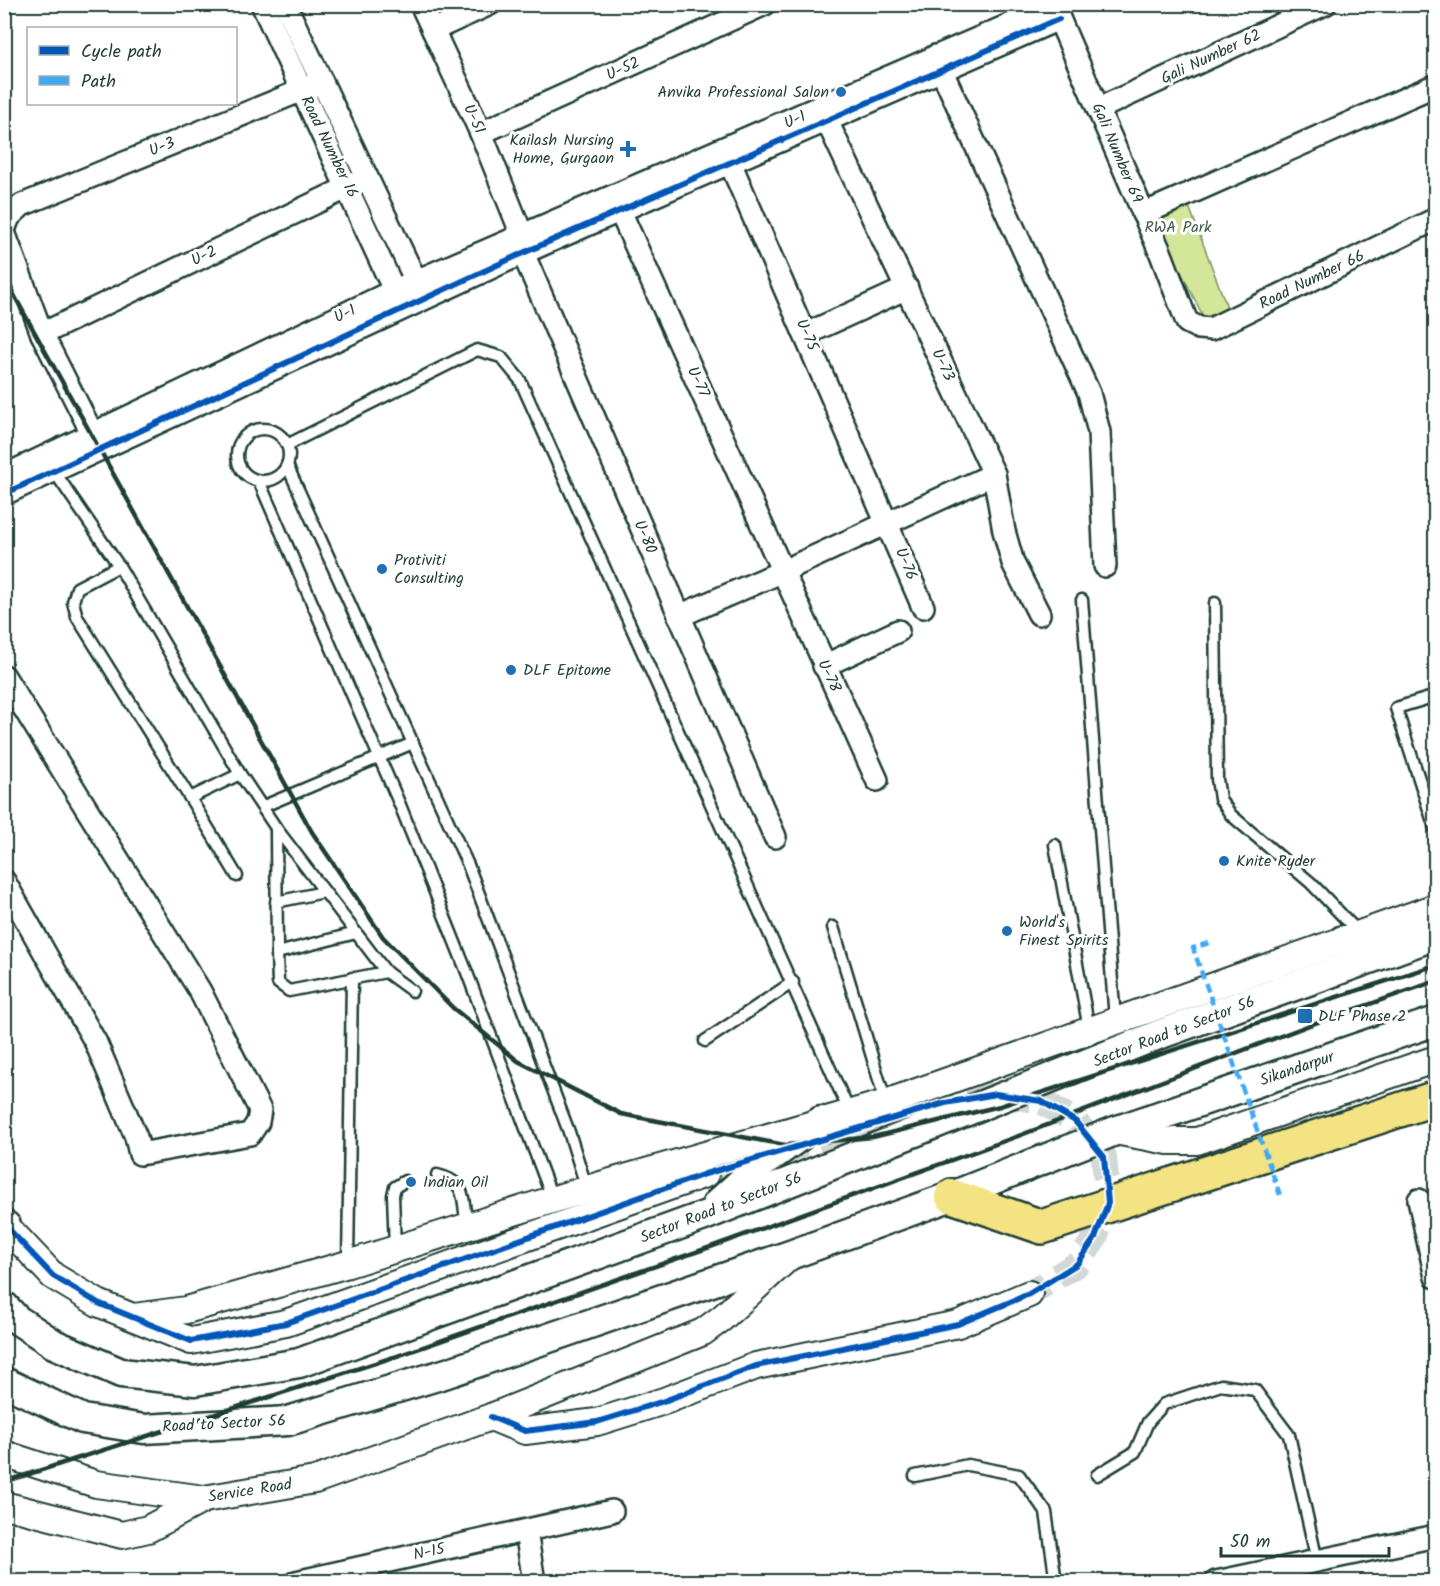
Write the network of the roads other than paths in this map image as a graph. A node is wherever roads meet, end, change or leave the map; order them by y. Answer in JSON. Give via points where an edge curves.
{"nodes":[{"id":1,"x":262,"y":4,"type":"edge"},
{"id":2,"x":285,"y":4,"type":"edge"},
{"id":3,"x":421,"y":4,"type":"edge"},
{"id":4,"x":490,"y":4,"type":"edge"},
{"id":5,"x":765,"y":4,"type":"edge"},
{"id":6,"x":1325,"y":4,"type":"edge"},
{"id":7,"x":1055,"y":10,"type":"edge"},
{"id":8,"x":433,"y":30,"type":"junction"},
{"id":9,"x":937,"y":62,"type":"junction"},
{"id":10,"x":322,"y":82,"type":"junction"},
{"id":11,"x":1436,"y":85,"type":"edge"},
{"id":12,"x":301,"y":90,"type":"junction"},
{"id":13,"x":1098,"y":109,"type":"junction"},
{"id":14,"x":827,"y":121,"type":"junction"},
{"id":15,"x":481,"y":133,"type":"junction"},
{"id":16,"x":728,"y":156,"type":"junction"},
{"id":17,"x":357,"y":182,"type":"junction"},
{"id":18,"x":623,"y":201,"type":"junction"},
{"id":19,"x":1143,"y":214,"type":"junction"},
{"id":20,"x":1436,"y":219,"type":"edge"},
{"id":21,"x":4,"y":231,"type":"edge"},
{"id":22,"x":529,"y":245,"type":"junction"},
{"id":23,"x":907,"y":288,"type":"junction"},
{"id":24,"x":420,"y":289,"type":"junction"},
{"id":25,"x":398,"y":300,"type":"junction"},
{"id":26,"x":1187,"y":322,"type":"joint"},
{"id":27,"x":42,"y":334,"type":"junction"},
{"id":28,"x":806,"y":334,"type":"junction"},
{"id":29,"x":93,"y":435,"type":"junction"},
{"id":30,"x":287,"y":445,"type":"junction"},
{"id":31,"x":287,"y":465,"type":"junction"},
{"id":32,"x":54,"y":471,"type":"junction"},
{"id":33,"x":994,"y":474,"type":"junction"},
{"id":34,"x":4,"y":476,"type":"edge"},
{"id":35,"x":259,"y":481,"type":"junction"},
{"id":36,"x":4,"y":494,"type":"edge"},
{"id":37,"x":888,"y":522,"type":"junction"},
{"id":38,"x":119,"y":566,"type":"junction"},
{"id":39,"x":1105,"y":566,"type":"dead end"},
{"id":40,"x":781,"y":572,"type":"junction"},
{"id":41,"x":1082,"y":600,"type":"dead end"},
{"id":42,"x":1215,"y":603,"type":"dead end"},
{"id":43,"x":923,"y":607,"type":"dead end"},
{"id":44,"x":1039,"y":614,"type":"dead end"},
{"id":45,"x":679,"y":616,"type":"junction"},
{"id":46,"x":898,"y":631,"type":"dead end"},
{"id":47,"x":824,"y":666,"type":"junction"},
{"id":48,"x":4,"y":676,"type":"edge"},
{"id":49,"x":1436,"y":696,"type":"edge"},
{"id":50,"x":413,"y":743,"type":"junction"},
{"id":51,"x":380,"y":758,"type":"junction"},
{"id":52,"x":240,"y":774,"type":"junction"},
{"id":53,"x":877,"y":780,"type":"dead end"},
{"id":54,"x":190,"y":798,"type":"junction"},
{"id":55,"x":264,"y":806,"type":"junction"},
{"id":56,"x":276,"y":828,"type":"junction"},
{"id":57,"x":1436,"y":831,"type":"edge"},
{"id":58,"x":774,"y":837,"type":"dead end"},
{"id":59,"x":1055,"y":844,"type":"dead end"},
{"id":60,"x":237,"y":876,"type":"dead end"},
{"id":61,"x":4,"y":882,"type":"edge"},
{"id":62,"x":324,"y":892,"type":"junction"},
{"id":63,"x":276,"y":902,"type":"junction"},
{"id":64,"x":1436,"y":907,"type":"edge"},
{"id":65,"x":833,"y":927,"type":"dead end"},
{"id":66,"x":356,"y":933,"type":"junction"},
{"id":67,"x":1436,"y":935,"type":"edge"},
{"id":68,"x":1352,"y":937,"type":"junction"},
{"id":69,"x":1394,"y":950,"type":"junction"},
{"id":70,"x":277,"y":952,"type":"junction"},
{"id":71,"x":386,"y":972,"type":"junction"},
{"id":72,"x":352,"y":978,"type":"junction"},
{"id":73,"x":793,"y":982,"type":"junction"},
{"id":74,"x":411,"y":991,"type":"dead end"},
{"id":75,"x":1115,"y":1019,"type":"junction"},
{"id":76,"x":1433,"y":1022,"type":"edge"},
{"id":77,"x":1089,"y":1029,"type":"junction"},
{"id":78,"x":705,"y":1041,"type":"dead end"},
{"id":79,"x":1436,"y":1059,"type":"edge"},
{"id":80,"x":1436,"y":1098,"type":"edge"},
{"id":81,"x":886,"y":1103,"type":"junction"},
{"id":82,"x":850,"y":1113,"type":"junction"},
{"id":83,"x":821,"y":1121,"type":"junction"},
{"id":84,"x":1115,"y":1131,"type":"junction"},
{"id":85,"x":705,"y":1174,"type":"tunnel mouth"},
{"id":86,"x":437,"y":1175,"type":"dead end"},
{"id":87,"x":405,"y":1181,"type":"dead end"},
{"id":88,"x":587,"y":1188,"type":"junction"},
{"id":89,"x":952,"y":1196,"type":"junction"},
{"id":90,"x":1419,"y":1200,"type":"dead end"},
{"id":91,"x":553,"y":1201,"type":"junction"},
{"id":92,"x":704,"y":1216,"type":"junction"},
{"id":93,"x":5,"y":1225,"type":"edge"},
{"id":94,"x":467,"y":1229,"type":"junction"},
{"id":95,"x":395,"y":1248,"type":"junction"},
{"id":96,"x":790,"y":1255,"type":"junction"},
{"id":97,"x":348,"y":1264,"type":"junction"},
{"id":98,"x":1436,"y":1277,"type":"edge"},
{"id":99,"x":1029,"y":1294,"type":"tunnel mouth"},
{"id":100,"x":4,"y":1306,"type":"edge"},
{"id":101,"x":134,"y":1317,"type":"junction"},
{"id":102,"x":4,"y":1382,"type":"edge"},
{"id":103,"x":491,"y":1417,"type":"junction"},
{"id":104,"x":4,"y":1454,"type":"edge"},
{"id":105,"x":915,"y":1476,"type":"dead end"},
{"id":106,"x":1097,"y":1476,"type":"dead end"},
{"id":107,"x":204,"y":1499,"type":"junction"},
{"id":108,"x":4,"y":1505,"type":"edge"},
{"id":109,"x":612,"y":1511,"type":"dead end"},
{"id":110,"x":526,"y":1531,"type":"junction"},
{"id":111,"x":1436,"y":1536,"type":"edge"},
{"id":112,"x":1317,"y":1561,"type":"junction"},
{"id":113,"x":296,"y":1581,"type":"edge"},
{"id":114,"x":534,"y":1581,"type":"edge"},
{"id":115,"x":1056,"y":1581,"type":"edge"},
{"id":116,"x":1215,"y":1581,"type":"edge"}],
"edges":[{"from":1,"to":12,"type":"street","name":"Road Number 16"},
{"from":2,"to":10,"type":"street","name":"Road Number 16"},
{"from":3,"to":8,"type":"street","name":"U-51"},
{"from":4,"to":8,"type":"street"},
{"from":5,"to":15,"type":"street","name":"U-52"},
{"from":6,"to":13,"type":"street","name":"Gali Number 62"},
{"from":7,"to":9,"type":"street","name":"U-1"},
{"from":7,"to":13,"type":"street","name":"Gali Number 69"},
{"from":8,"to":15,"type":"street","name":"U-51"},
{"from":9,"to":14,"type":"street","name":"U-1"},
{"from":9,"to":16,"type":"street","name":"U-1"},
{"from":9,"to":39,"type":"street","via":[[1089,393],[1099,432]]},
{"from":10,"to":12,"type":"street","name":"U-3"},
{"from":10,"to":17,"type":"street","name":"Road Number 16"},
{"from":11,"to":19,"type":"street"},
{"from":12,"to":17,"type":"street","name":"Road Number 16"},
{"from":12,"to":21,"type":"street","name":"U-3","via":[[22,205],[9,217]]},
{"from":13,"to":19,"type":"street","name":"Gali Number 69"},
{"from":14,"to":16,"type":"street","name":"U-1"},
{"from":14,"to":23,"type":"street","name":"U-73"},
{"from":15,"to":22,"type":"street","name":"U-51"},
{"from":16,"to":18,"type":"street","name":"U-1"},
{"from":16,"to":28,"type":"street","name":"U-75"},
{"from":17,"to":24,"type":"street","name":"Road Number 16"},
{"from":17,"to":25,"type":"street","name":"Road Number 16"},
{"from":17,"to":27,"type":"street","name":"U-2"},
{"from":18,"to":22,"type":"street","name":"U-1"},
{"from":18,"to":40,"type":"street","name":"U-77"},
{"from":19,"to":26,"type":"street","name":"Gali Number 69"},
{"from":20,"to":26,"type":"street","name":"Road Number 66","via":[[1211,329]]},
{"from":21,"to":27,"type":"street"},
{"from":22,"to":24,"type":"street","name":"U-1"},
{"from":22,"to":45,"type":"street","name":"U-80"},
{"from":23,"to":28,"type":"street"},
{"from":23,"to":33,"type":"street","name":"U-73"},
{"from":24,"to":25,"type":"street","name":"U-1"},
{"from":25,"to":29,"type":"street","name":"U-1"},
{"from":25,"to":32,"type":"street"},
{"from":27,"to":29,"type":"street"},
{"from":28,"to":37,"type":"street","name":"U-75"},
{"from":29,"to":34,"type":"street","name":"U-1"},
{"from":30,"to":31,"type":"lane"},
{"from":30,"to":35,"type":"lane","via":[[282,436],[263,429],[244,437],[239,445],[239,465],[244,474]]},
{"from":30,"to":73,"type":"lane","via":[[477,350],[501,357],[520,380]]},
{"from":31,"to":35,"type":"lane","via":[[273,480]]},
{"from":31,"to":50,"type":"lane"},
{"from":32,"to":36,"type":"street"},
{"from":32,"to":38,"type":"lane"},
{"from":33,"to":37,"type":"street"},
{"from":33,"to":44,"type":"street","name":"U-73","via":[[1013,563]]},
{"from":35,"to":51,"type":"lane"},
{"from":37,"to":40,"type":"street"},
{"from":37,"to":43,"type":"street","name":"U-76"},
{"from":38,"to":52,"type":"lane"},
{"from":38,"to":54,"type":"lane","via":[[77,588],[73,602],[77,617]]},
{"from":40,"to":45,"type":"street"},
{"from":40,"to":47,"type":"street","name":"U-78"},
{"from":41,"to":75,"type":"lane"},
{"from":42,"to":68,"type":"lane","via":[[1217,779],[1221,799],[1232,815],[1311,883]]},
{"from":45,"to":58,"type":"street","name":"U-80"},
{"from":46,"to":47,"type":"street"},
{"from":47,"to":53,"type":"street","name":"U-78"},
{"from":48,"to":61,"type":"street","via":[[200,991],[260,1110],[250,1134],[140,1154],[96,1043]]},
{"from":49,"to":57,"type":"lane","via":[[1396,708]]},
{"from":50,"to":51,"type":"lane"},
{"from":50,"to":88,"type":"lane","via":[[468,865]]},
{"from":51,"to":55,"type":"lane"},
{"from":51,"to":91,"type":"lane"},
{"from":52,"to":54,"type":"lane"},
{"from":52,"to":55,"type":"lane"},
{"from":54,"to":60,"type":"lane"},
{"from":55,"to":56,"type":"lane"},
{"from":56,"to":62,"type":"lane"},
{"from":56,"to":63,"type":"lane"},
{"from":59,"to":77,"type":"lane"},
{"from":62,"to":63,"type":"lane"},
{"from":62,"to":66,"type":"lane"},
{"from":63,"to":70,"type":"lane"},
{"from":64,"to":68,"type":"street"},
{"from":65,"to":81,"type":"lane"},
{"from":66,"to":70,"type":"lane"},
{"from":66,"to":71,"type":"lane"},
{"from":67,"to":69,"type":"main road","name":"Sector Road to Sector 56"},
{"from":68,"to":69,"type":"main road"},
{"from":68,"to":75,"type":"street"},
{"from":69,"to":92,"type":"main road","name":"Sector Road to Sector 56","via":[[1158,1035]]},
{"from":70,"to":72,"type":"lane","via":[[278,983],[289,991]]},
{"from":71,"to":72,"type":"lane"},
{"from":71,"to":74,"type":"lane"},
{"from":72,"to":97,"type":"lane"},
{"from":73,"to":78,"type":"lane"},
{"from":73,"to":82,"type":"lane"},
{"from":75,"to":77,"type":"street"},
{"from":76,"to":84,"type":"main road","name":"Sikandarpur"},
{"from":77,"to":81,"type":"street"},
{"from":79,"to":84,"type":"street","via":[[1197,1141],[1167,1141]]},
{"from":80,"to":89,"type":"main road","via":[[1042,1227]]},
{"from":81,"to":82,"type":"street"},
{"from":82,"to":83,"type":"street"},
{"from":83,"to":88,"type":"street"},
{"from":83,"to":92,"type":"main road","via":[[761,1164]]},
{"from":84,"to":89,"type":"main road","name":"Sikandarpur"},
{"from":85,"to":101,"type":"street","via":[[286,1323],[191,1341]]},
{"from":86,"to":94,"type":"lane","via":[[459,1184]]},
{"from":87,"to":95,"type":"lane","via":[[395,1187],[393,1196]]},
{"from":88,"to":91,"type":"street"},
{"from":89,"to":96,"type":"main road"},
{"from":90,"to":98,"type":"street"},
{"from":91,"to":94,"type":"street"},
{"from":92,"to":100,"type":"main road","name":"Sector Road to Sector 56","via":[[299,1363],[195,1381],[121,1373],[54,1344],[16,1319]]},
{"from":93,"to":101,"type":"street","via":[[53,1276],[98,1303]]},
{"from":94,"to":95,"type":"street"},
{"from":95,"to":97,"type":"street"},
{"from":96,"to":102,"type":"main road","name":"Road to Sector 56","via":[[447,1373],[288,1422],[144,1429],[83,1419]]},
{"from":96,"to":103,"type":"street","name":"Service Road","via":[[703,1332]]},
{"from":97,"to":101,"type":"street","via":[[186,1310]]},
{"from":99,"to":103,"type":"street","via":[[958,1324],[756,1366],[597,1422],[525,1431]]},
{"from":103,"to":107,"type":"street","name":"Service Road","via":[[315,1480]]},
{"from":104,"to":107,"type":"street","name":"Service Road","via":[[96,1484]]},
{"from":105,"to":115,"type":"lane","via":[[968,1465],[1019,1475],[1046,1512]]},
{"from":106,"to":112,"type":"lane","via":[[1135,1452],[1148,1422],[1164,1404],[1221,1385],[1255,1390],[1288,1435]]},
{"from":107,"to":108,"type":"street","via":[[148,1529],[123,1535]]},
{"from":109,"to":110,"type":"street","name":"N-15"},
{"from":110,"to":113,"type":"street","name":"N-15"},
{"from":110,"to":114,"type":"street"},
{"from":111,"to":112,"type":"street"},
{"from":112,"to":116,"type":"street"}]}
